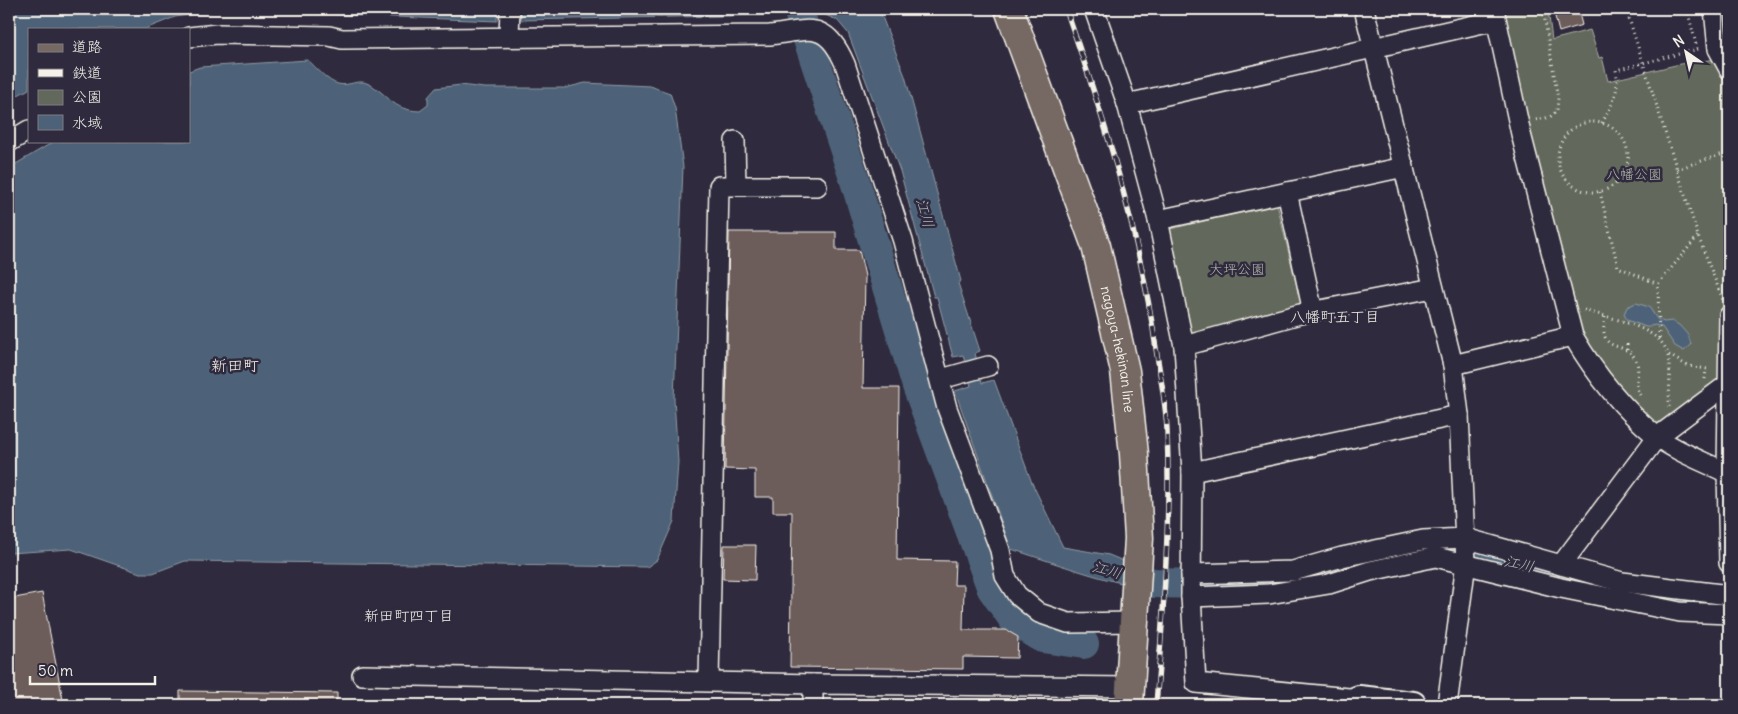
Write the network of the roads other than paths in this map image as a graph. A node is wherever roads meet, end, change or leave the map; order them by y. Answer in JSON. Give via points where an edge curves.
{"nodes":[{"id":1,"x":1010,"y":9,"type":"edge"},
{"id":2,"x":1094,"y":9,"type":"edge"},
{"id":3,"x":1364,"y":9,"type":"edge"},
{"id":4,"x":1714,"y":9,"type":"edge"},
{"id":5,"x":1495,"y":14,"type":"edge"},
{"id":6,"x":509,"y":23,"type":"edge"},
{"id":7,"x":190,"y":37,"type":"edge"},
{"id":8,"x":1375,"y":48,"type":"junction"},
{"id":9,"x":1729,"y":69,"type":"edge"},
{"id":10,"x":1127,"y":104,"type":"junction"},
{"id":11,"x":28,"y":131,"type":"edge"},
{"id":12,"x":735,"y":141,"type":"dead end"},
{"id":13,"x":9,"y":142,"type":"edge"},
{"id":14,"x":1404,"y":167,"type":"junction"},
{"id":15,"x":736,"y":186,"type":"junction"},
{"id":16,"x":817,"y":186,"type":"dead end"},
{"id":17,"x":1287,"y":192,"type":"junction"},
{"id":18,"x":1158,"y":220,"type":"junction"},
{"id":19,"x":1433,"y":288,"type":"junction"},
{"id":20,"x":1314,"y":312,"type":"junction"},
{"id":21,"x":1729,"y":316,"type":"edge"},
{"id":22,"x":1573,"y":336,"type":"junction"},
{"id":23,"x":1184,"y":346,"type":"junction"},
{"id":24,"x":1453,"y":365,"type":"junction"},
{"id":25,"x":988,"y":366,"type":"dead end"},
{"id":26,"x":1728,"y":374,"type":"edge"},
{"id":27,"x":941,"y":379,"type":"junction"},
{"id":28,"x":1459,"y":415,"type":"junction"},
{"id":29,"x":1728,"y":416,"type":"edge"},
{"id":30,"x":1663,"y":432,"type":"junction"},
{"id":31,"x":1192,"y":472,"type":"junction"},
{"id":32,"x":1727,"y":473,"type":"junction"},
{"id":33,"x":1729,"y":503,"type":"edge"},
{"id":34,"x":1465,"y":539,"type":"junction"},
{"id":35,"x":1729,"y":563,"type":"edge"},
{"id":36,"x":1466,"y":564,"type":"junction"},
{"id":37,"x":1561,"y":565,"type":"junction"},
{"id":38,"x":1191,"y":575,"type":"junction"},
{"id":39,"x":1729,"y":595,"type":"edge"},
{"id":40,"x":1191,"y":596,"type":"junction"},
{"id":41,"x":1729,"y":614,"type":"edge"},
{"id":42,"x":1134,"y":621,"type":"junction"},
{"id":43,"x":362,"y":675,"type":"dead end"},
{"id":44,"x":709,"y":681,"type":"junction"},
{"id":45,"x":813,"y":684,"type":"junction"},
{"id":46,"x":1129,"y":696,"type":"edge"},
{"id":47,"x":1352,"y":702,"type":"edge"},
{"id":48,"x":813,"y":705,"type":"edge"},
{"id":49,"x":1413,"y":705,"type":"edge"},
{"id":50,"x":1447,"y":705,"type":"edge"}],
"edges":[{"from":1,"to":42,"type":"main road","name":"nagoya-hekinan line","via":[[1096,246],[1125,371],[1139,538]]},
{"from":2,"to":10,"type":"street"},
{"from":3,"to":8,"type":"street"},
{"from":4,"to":9,"type":"street","via":[[1718,49]]},
{"from":5,"to":8,"type":"street"},
{"from":5,"to":22,"type":"street","via":[[1521,134]]},
{"from":6,"to":7,"type":"street","via":[[342,39],[217,34]]},
{"from":6,"to":27,"type":"street","via":[[770,36],[816,30],[827,35],[845,64],[903,241]]},
{"from":8,"to":10,"type":"street"},
{"from":8,"to":14,"type":"street"},
{"from":10,"to":18,"type":"street"},
{"from":11,"to":13,"type":"street"},
{"from":12,"to":15,"type":"street"},
{"from":14,"to":17,"type":"street"},
{"from":14,"to":19,"type":"street"},
{"from":15,"to":16,"type":"street"},
{"from":15,"to":44,"type":"street","via":[[719,186]]},
{"from":17,"to":18,"type":"street"},
{"from":17,"to":20,"type":"street"},
{"from":18,"to":23,"type":"street"},
{"from":19,"to":20,"type":"street"},
{"from":19,"to":24,"type":"street"},
{"from":20,"to":23,"type":"street"},
{"from":21,"to":26,"type":"street"},
{"from":22,"to":24,"type":"street"},
{"from":22,"to":30,"type":"street","via":[[1612,394]]},
{"from":23,"to":31,"type":"street"},
{"from":24,"to":28,"type":"street"},
{"from":25,"to":27,"type":"street"},
{"from":26,"to":29,"type":"street"},
{"from":26,"to":30,"type":"street"},
{"from":27,"to":42,"type":"street","via":[[947,408],[1000,550],[1005,576],[1017,595],[1039,613],[1068,623]]},
{"from":28,"to":31,"type":"street"},
{"from":28,"to":34,"type":"street"},
{"from":29,"to":32,"type":"street"},
{"from":30,"to":32,"type":"street"},
{"from":30,"to":37,"type":"street"},
{"from":31,"to":38,"type":"street"},
{"from":32,"to":33,"type":"street"},
{"from":33,"to":35,"type":"street"},
{"from":34,"to":36,"type":"street"},
{"from":34,"to":37,"type":"street"},
{"from":34,"to":38,"type":"street","via":[[1422,540],[1342,556],[1294,571]]},
{"from":36,"to":40,"type":"street","via":[[1436,557],[1370,571],[1329,584],[1268,594]]},
{"from":36,"to":41,"type":"street","via":[[1680,612]]},
{"from":36,"to":50,"type":"street"},
{"from":37,"to":39,"type":"street","via":[[1622,582]]},
{"from":38,"to":40,"type":"street"},
{"from":40,"to":47,"type":"street","via":[[1196,683]]},
{"from":42,"to":46,"type":"main road","name":"nagoya-hekinan line"},
{"from":43,"to":44,"type":"street"},
{"from":44,"to":45,"type":"street"},
{"from":45,"to":46,"type":"street"},
{"from":45,"to":48,"type":"street"},
{"from":47,"to":49,"type":"main road"}]}
